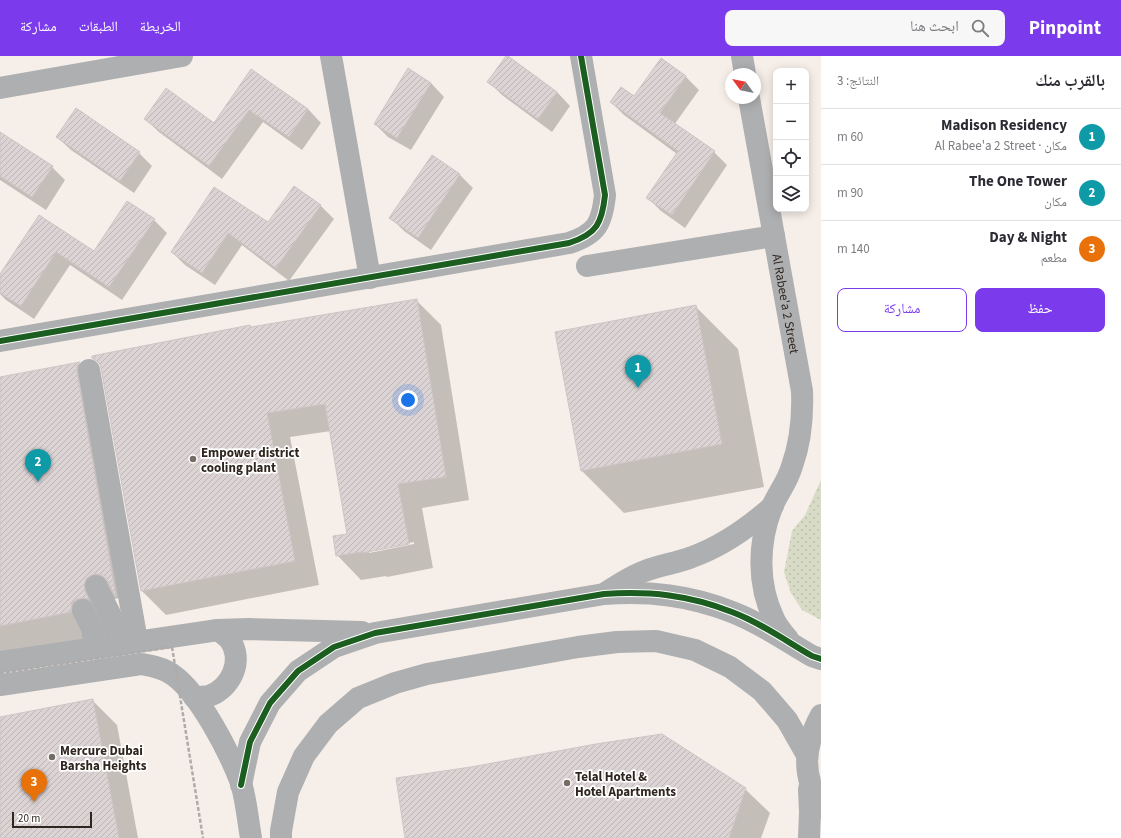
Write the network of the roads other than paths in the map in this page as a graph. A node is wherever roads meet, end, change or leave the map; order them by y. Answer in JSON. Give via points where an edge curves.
{"nodes":[{"id":1,"x":182,"y":56,"type":"edge"},
{"id":2,"x":331,"y":56,"type":"edge"},
{"id":3,"x":581,"y":56,"type":"edge"},
{"id":4,"x":742,"y":56,"type":"edge"},
{"id":5,"x":744,"y":68,"type":"edge"},
{"id":6,"x":0,"y":88,"type":"edge"},
{"id":7,"x":751,"y":104,"type":"edge"},
{"id":8,"x":774,"y":236,"type":"junction"},
{"id":9,"x":587,"y":266,"type":"dead end"},
{"id":10,"x":370,"y":278,"type":"junction"},
{"id":11,"x":0,"y":341,"type":"edge"},
{"id":12,"x":89,"y":370,"type":"dead end"},
{"id":13,"x":773,"y":506,"type":"junction"},
{"id":14,"x":96,"y":586,"type":"dead end"},
{"id":15,"x":604,"y":594,"type":"junction"},
{"id":16,"x":83,"y":610,"type":"dead end"},
{"id":17,"x":218,"y":630,"type":"junction"},
{"id":18,"x":375,"y":633,"type":"junction"},
{"id":19,"x":128,"y":643,"type":"junction"},
{"id":20,"x":791,"y":644,"type":"junction"},
{"id":21,"x":95,"y":648,"type":"junction"},
{"id":22,"x":821,"y":659,"type":"edge"},
{"id":23,"x":0,"y":662,"type":"edge"},
{"id":24,"x":0,"y":685,"type":"edge"},
{"id":25,"x":194,"y":697,"type":"junction"},
{"id":26,"x":821,"y":715,"type":"edge"},
{"id":27,"x":807,"y":764,"type":"junction"},
{"id":28,"x":241,"y":784,"type":"junction"},
{"id":29,"x":821,"y":807,"type":"edge"},
{"id":30,"x":250,"y":838,"type":"edge"},
{"id":31,"x":282,"y":838,"type":"edge"},
{"id":32,"x":809,"y":838,"type":"edge"}],
"edges":[{"from":1,"to":6,"type":"street"},
{"from":2,"to":10,"type":"street"},
{"from":3,"to":10,"type":"street","via":[[605,195],[600,221],[592,231],[582,239],[569,243]]},
{"from":4,"to":5,"type":"street"},
{"from":7,"to":8,"type":"street","name":"Al Rabee'a 2 Street"},
{"from":8,"to":9,"type":"street"},
{"from":8,"to":13,"type":"street","name":"Al Rabee'a 2 Street","via":[[800,376],[802,423],[792,466]]},
{"from":10,"to":11,"type":"street"},
{"from":12,"to":19,"type":"street"},
{"from":13,"to":15,"type":"street","name":"Al Rabee'a 2 Street","via":[[745,530],[713,549],[624,580]]},
{"from":13,"to":20,"type":"street","name":"Al Rabee'a 2 Street","via":[[764,534],[761,563],[764,592],[774,620]]},
{"from":14,"to":19,"type":"street"},
{"from":15,"to":18,"type":"street"},
{"from":15,"to":20,"type":"street","via":[[637,592],[670,595],[702,602],[733,612],[763,626]]},
{"from":16,"to":21,"type":"street","via":[[92,628]]},
{"from":17,"to":18,"type":"street"},
{"from":17,"to":19,"type":"street"},
{"from":17,"to":25,"type":"street","via":[[230,640],[236,653],[236,667],[231,680],[221,690],[208,696]]},
{"from":18,"to":28,"type":"street","via":[[334,647],[298,671],[270,703],[250,742]]},
{"from":19,"to":21,"type":"street"},
{"from":20,"to":22,"type":"street"},
{"from":21,"to":23,"type":"street"},
{"from":24,"to":25,"type":"street","via":[[141,664],[157,667],[172,674]]},
{"from":25,"to":28,"type":"street","via":[[220,739]]},
{"from":26,"to":27,"type":"street","via":[[812,731]]},
{"from":27,"to":29,"type":"street","via":[[814,795]]},
{"from":27,"to":31,"type":"street","via":[[787,720],[762,691],[730,667],[694,650],[656,641],[578,647],[428,674],[358,698],[328,724],[304,756],[288,792]]},
{"from":27,"to":32,"type":"street"},
{"from":28,"to":30,"type":"street"}]}
